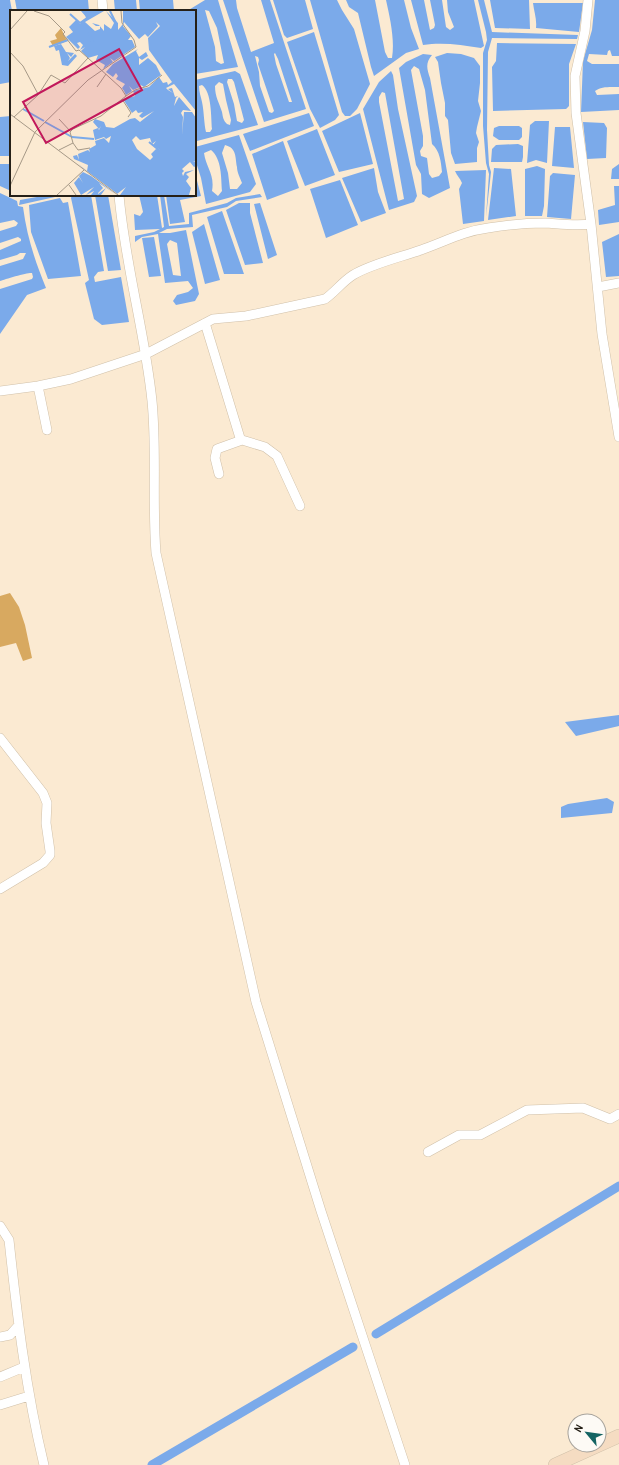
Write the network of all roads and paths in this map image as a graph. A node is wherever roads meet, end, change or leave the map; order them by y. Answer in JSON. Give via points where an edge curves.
{"nodes":[{"id":1,"x":102,"y":0,"type":"edge"},
{"id":2,"x":588,"y":0,"type":"edge"},
{"id":3,"x":103,"y":10,"type":"edge"},
{"id":4,"x":119,"y":196,"type":"edge"},
{"id":5,"x":591,"y":224,"type":"junction"},
{"id":6,"x":619,"y":283,"type":"edge"},
{"id":7,"x":598,"y":286,"type":"junction"},
{"id":8,"x":206,"y":323,"type":"junction"},
{"id":9,"x":146,"y":354,"type":"junction"},
{"id":10,"x":38,"y":386,"type":"junction"},
{"id":11,"x":0,"y":392,"type":"edge"},
{"id":12,"x":616,"y":405,"type":"edge"},
{"id":13,"x":47,"y":430,"type":"dead end"},
{"id":14,"x":619,"y":437,"type":"edge"},
{"id":15,"x":242,"y":440,"type":"junction"},
{"id":16,"x":219,"y":474,"type":"dead end"},
{"id":17,"x":300,"y":506,"type":"dead end"},
{"id":18,"x":0,"y":738,"type":"edge"},
{"id":19,"x":0,"y":889,"type":"edge"},
{"id":20,"x":619,"y":1114,"type":"edge"},
{"id":21,"x":428,"y":1152,"type":"dead end"},
{"id":22,"x":0,"y":1226,"type":"edge"},
{"id":23,"x":4,"y":1239,"type":"edge"},
{"id":24,"x":18,"y":1326,"type":"junction"},
{"id":25,"x":0,"y":1337,"type":"edge"},
{"id":26,"x":24,"y":1367,"type":"junction"},
{"id":27,"x":0,"y":1377,"type":"edge"},
{"id":28,"x":29,"y":1396,"type":"junction"},
{"id":29,"x":0,"y":1405,"type":"edge"},
{"id":30,"x":619,"y":1436,"type":"edge"},
{"id":31,"x":572,"y":1462,"type":"edge"},
{"id":32,"x":44,"y":1465,"type":"edge"},
{"id":33,"x":405,"y":1465,"type":"edge"},
{"id":34,"x":555,"y":1465,"type":"edge"}],
"edges":[{"from":1,"to":3,"type":"street"},
{"from":2,"to":5,"type":"street","via":[[585,32],[575,76],[576,113]]},
{"from":4,"to":9,"type":"street","via":[[125,247]]},
{"from":5,"to":7,"type":"street"},
{"from":5,"to":8,"type":"street","via":[[522,224],[468,232],[364,270],[344,281],[325,299],[246,316],[213,319]]},
{"from":6,"to":7,"type":"street"},
{"from":7,"to":12,"type":"street","via":[[602,334]]},
{"from":8,"to":9,"type":"street"},
{"from":8,"to":15,"type":"street"},
{"from":9,"to":10,"type":"street","via":[[71,379]]},
{"from":9,"to":33,"type":"street","via":[[155,455],[156,553],[256,1002],[321,1211]]},
{"from":10,"to":11,"type":"street"},
{"from":10,"to":13,"type":"street"},
{"from":12,"to":14,"type":"street"},
{"from":15,"to":16,"type":"street","via":[[217,449],[215,458]]},
{"from":15,"to":17,"type":"street","via":[[265,448],[277,456]]},
{"from":18,"to":19,"type":"street","via":[[43,793],[47,803],[46,823],[50,855],[43,863]]},
{"from":20,"to":21,"type":"street","via":[[610,1119],[583,1108],[527,1110],[480,1135],[459,1135]]},
{"from":22,"to":23,"type":"street"},
{"from":23,"to":24,"type":"street"},
{"from":24,"to":25,"type":"street","via":[[10,1335]]},
{"from":24,"to":26,"type":"street"},
{"from":26,"to":27,"type":"street"},
{"from":26,"to":28,"type":"street"},
{"from":28,"to":29,"type":"street"},
{"from":28,"to":32,"type":"street"},
{"from":30,"to":31,"type":"main road"},
{"from":31,"to":34,"type":"main road"}]}
